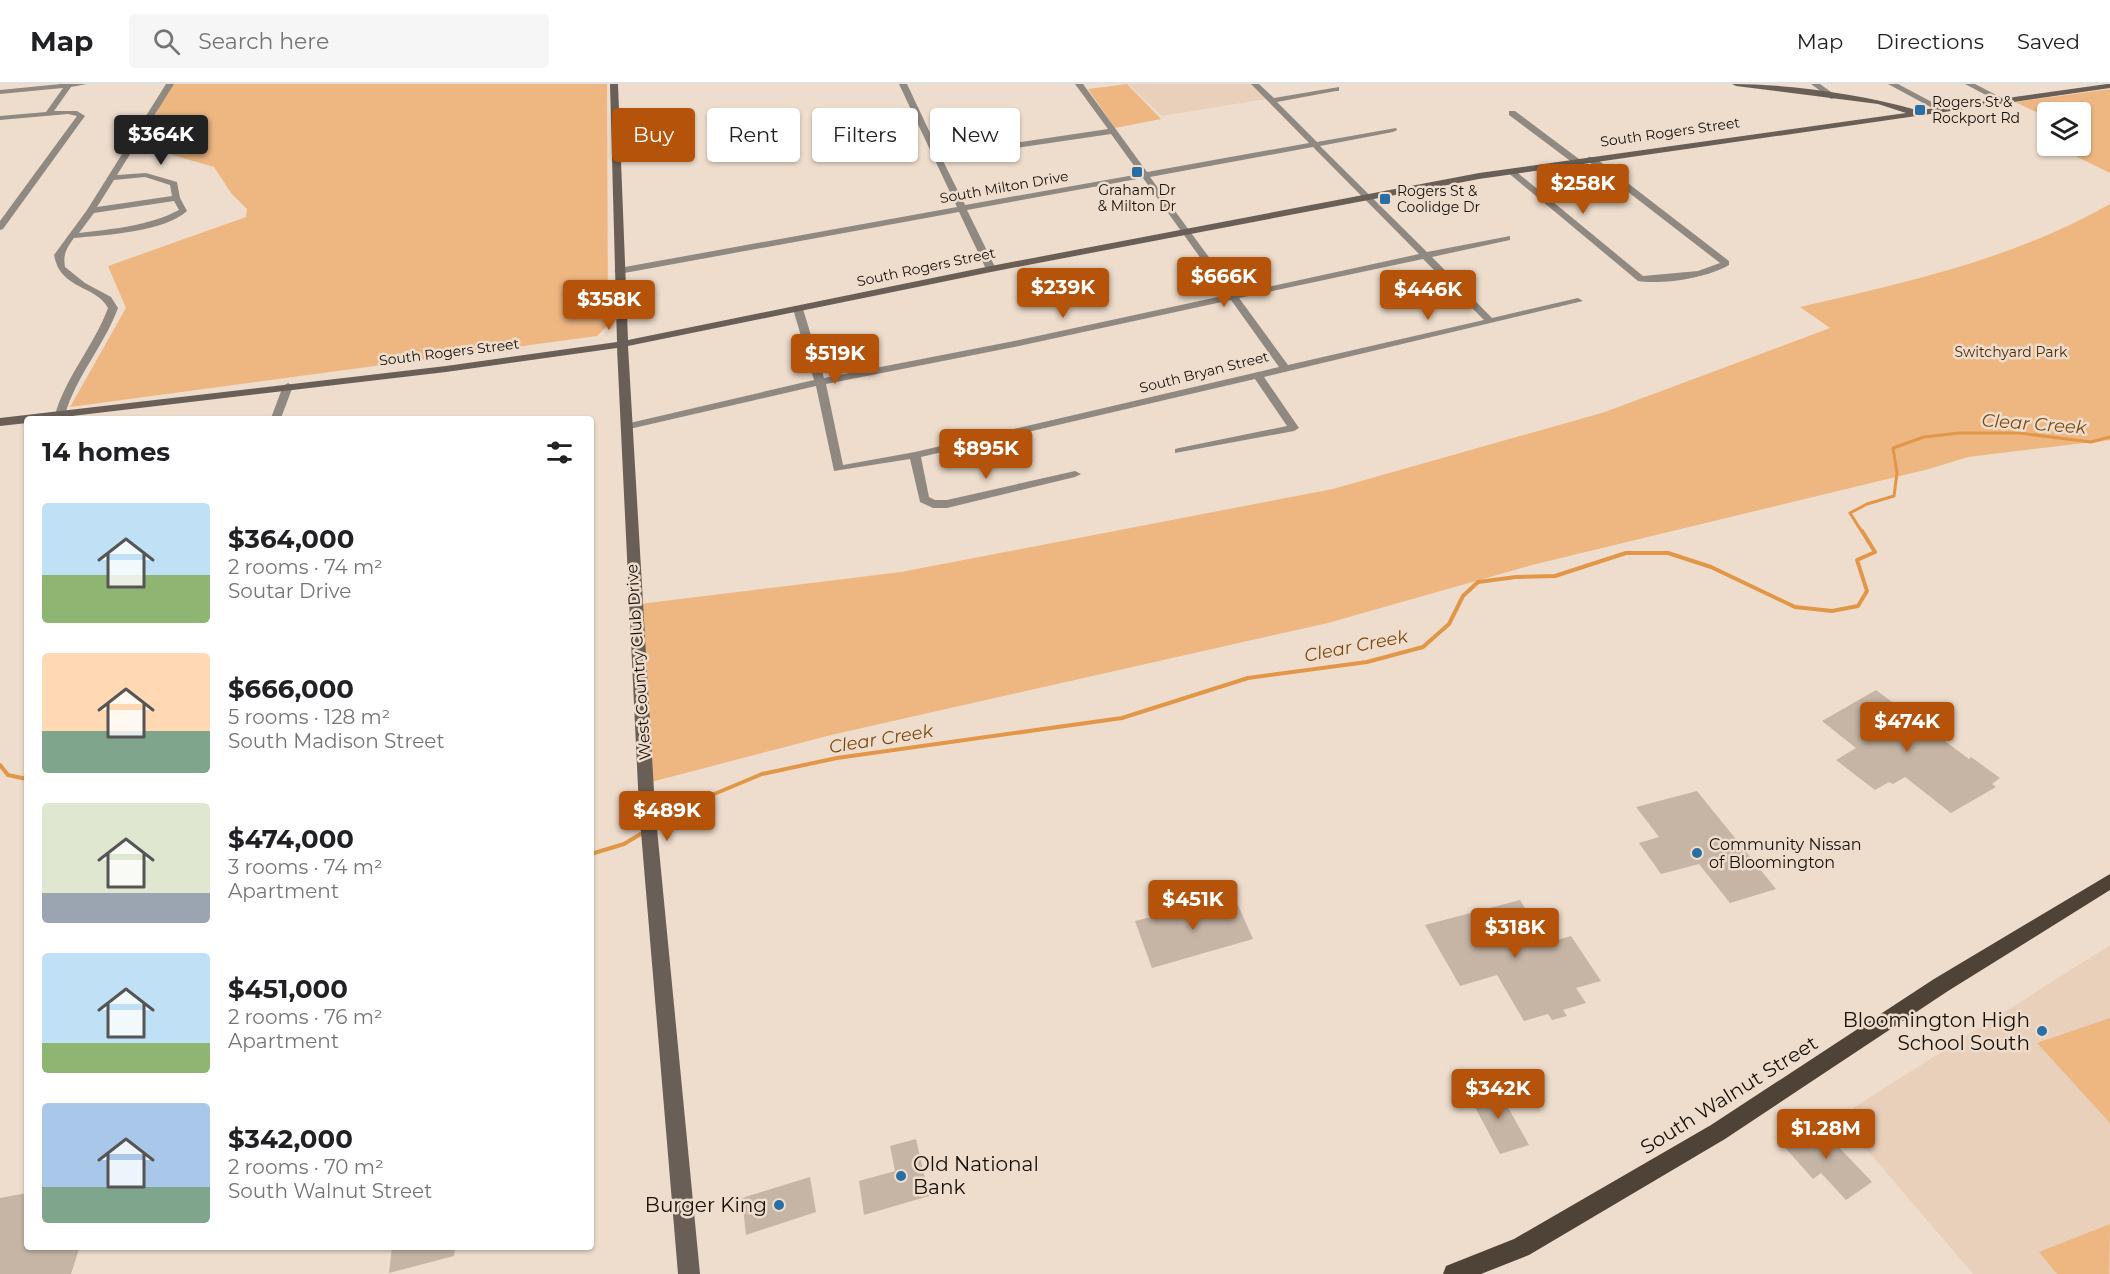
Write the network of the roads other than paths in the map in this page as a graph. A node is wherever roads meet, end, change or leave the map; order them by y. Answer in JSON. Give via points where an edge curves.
{"nodes":[{"id":1,"x":83,"y":84,"type":"edge"},
{"id":2,"x":170,"y":84,"type":"edge"},
{"id":3,"x":614,"y":84,"type":"edge"},
{"id":4,"x":903,"y":84,"type":"edge"},
{"id":5,"x":1255,"y":84,"type":"edge"},
{"id":6,"x":1736,"y":84,"type":"edge"},
{"id":7,"x":1815,"y":84,"type":"edge"},
{"id":8,"x":1892,"y":84,"type":"edge"},
{"id":9,"x":1969,"y":84,"type":"edge"},
{"id":10,"x":1082,"y":85,"type":"edge"},
{"id":11,"x":68,"y":86,"type":"junction"},
{"id":12,"x":2110,"y":86,"type":"edge"},
{"id":13,"x":1336,"y":89,"type":"dead end"},
{"id":14,"x":0,"y":92,"type":"edge"},
{"id":15,"x":1834,"y":97,"type":"junction"},
{"id":16,"x":1272,"y":101,"type":"junction"},
{"id":17,"x":2004,"y":101,"type":"junction"},
{"id":18,"x":1941,"y":109,"type":"junction"},
{"id":19,"x":1913,"y":112,"type":"junction"},
{"id":20,"x":1512,"y":113,"type":"dead end"},
{"id":21,"x":48,"y":114,"type":"junction"},
{"id":22,"x":0,"y":118,"type":"edge"},
{"id":23,"x":1393,"y":130,"type":"dead end"},
{"id":24,"x":1113,"y":131,"type":"junction"},
{"id":25,"x":930,"y":142,"type":"edge"},
{"id":26,"x":1020,"y":145,"type":"edge"},
{"id":27,"x":1314,"y":145,"type":"junction"},
{"id":28,"x":1591,"y":159,"type":"junction"},
{"id":29,"x":1575,"y":161,"type":"junction"},
{"id":30,"x":939,"y":162,"type":"edge"},
{"id":31,"x":1510,"y":171,"type":"junction"},
{"id":32,"x":1144,"y":175,"type":"junction"},
{"id":33,"x":111,"y":178,"type":"junction"},
{"id":34,"x":1366,"y":197,"type":"junction"},
{"id":35,"x":176,"y":198,"type":"junction"},
{"id":36,"x":961,"y":209,"type":"junction"},
{"id":37,"x":91,"y":211,"type":"junction"},
{"id":38,"x":0,"y":227,"type":"edge"},
{"id":39,"x":1185,"y":232,"type":"junction"},
{"id":40,"x":71,"y":236,"type":"junction"},
{"id":41,"x":1507,"y":238,"type":"dead end"},
{"id":42,"x":1426,"y":255,"type":"junction"},
{"id":43,"x":991,"y":269,"type":"junction"},
{"id":44,"x":619,"y":271,"type":"junction"},
{"id":45,"x":1233,"y":297,"type":"junction"},
{"id":46,"x":1578,"y":301,"type":"dead end"},
{"id":47,"x":798,"y":309,"type":"junction"},
{"id":48,"x":1490,"y":321,"type":"junction"},
{"id":49,"x":623,"y":344,"type":"junction"},
{"id":50,"x":1285,"y":368,"type":"junction"},
{"id":51,"x":1257,"y":375,"type":"junction"},
{"id":52,"x":820,"y":382,"type":"junction"},
{"id":53,"x":288,"y":386,"type":"junction"},
{"id":54,"x":60,"y":415,"type":"junction"},
{"id":55,"x":52,"y":416,"type":"edge"},
{"id":56,"x":277,"y":416,"type":"edge"},
{"id":57,"x":24,"y":420,"type":"edge"},
{"id":58,"x":0,"y":422,"type":"edge"},
{"id":59,"x":625,"y":427,"type":"junction"},
{"id":60,"x":1179,"y":451,"type":"dead end"},
{"id":61,"x":915,"y":455,"type":"junction"},
{"id":62,"x":1075,"y":474,"type":"dead end"},
{"id":63,"x":2110,"y":881,"type":"edge"},
{"id":64,"x":689,"y":1274,"type":"edge"},
{"id":65,"x":1454,"y":1274,"type":"edge"}],
"edges":[{"from":1,"to":11,"type":"street"},
{"from":2,"to":33,"type":"street"},
{"from":3,"to":44,"type":"street","name":"West Country Club Drive"},
{"from":4,"to":25,"type":"street"},
{"from":5,"to":16,"type":"street"},
{"from":6,"to":15,"type":"street"},
{"from":7,"to":15,"type":"street"},
{"from":8,"to":18,"type":"street"},
{"from":9,"to":17,"type":"street"},
{"from":10,"to":24,"type":"street"},
{"from":11,"to":14,"type":"street"},
{"from":11,"to":21,"type":"street"},
{"from":12,"to":17,"type":"street","name":"South Rogers Street"},
{"from":13,"to":16,"type":"street"},
{"from":15,"to":19,"type":"street","via":[[1888,104]]},
{"from":16,"to":27,"type":"street"},
{"from":17,"to":18,"type":"street","name":"South Rogers Street"},
{"from":18,"to":19,"type":"street","name":"South Rogers Street"},
{"from":19,"to":28,"type":"street","name":"South Rogers Street"},
{"from":20,"to":29,"type":"street"},
{"from":21,"to":22,"type":"street"},
{"from":21,"to":38,"type":"street","via":[[74,112],[80,117]]},
{"from":23,"to":27,"type":"street","name":"South Milton Drive"},
{"from":24,"to":26,"type":"street"},
{"from":24,"to":32,"type":"street"},
{"from":27,"to":32,"type":"street","name":"South Milton Drive"},
{"from":27,"to":34,"type":"street"},
{"from":28,"to":29,"type":"street","name":"South Rogers Street"},
{"from":28,"to":31,"type":"street","via":[[1726,263],[1707,271],[1641,279]]},
{"from":29,"to":31,"type":"street","name":"South Rogers Street"},
{"from":30,"to":36,"type":"street"},
{"from":31,"to":34,"type":"street","name":"South Rogers Street"},
{"from":32,"to":36,"type":"street","name":"South Milton Drive"},
{"from":32,"to":39,"type":"street"},
{"from":33,"to":35,"type":"street","via":[[147,175],[175,185]]},
{"from":33,"to":37,"type":"street"},
{"from":34,"to":39,"type":"street","name":"South Rogers Street"},
{"from":34,"to":42,"type":"street"},
{"from":35,"to":37,"type":"street"},
{"from":35,"to":40,"type":"street","via":[[183,208],[168,218],[107,233]]},
{"from":36,"to":43,"type":"street"},
{"from":36,"to":44,"type":"street","name":"South Milton Drive"},
{"from":37,"to":40,"type":"street"},
{"from":39,"to":43,"type":"street","name":"South Rogers Street"},
{"from":39,"to":45,"type":"street"},
{"from":40,"to":54,"type":"street","via":[[59,255],[61,268],[108,299],[112,311],[66,394]]},
{"from":41,"to":42,"type":"street"},
{"from":42,"to":45,"type":"street"},
{"from":42,"to":48,"type":"street"},
{"from":43,"to":47,"type":"street","name":"South Rogers Street"},
{"from":44,"to":49,"type":"street","name":"West Country Club Drive"},
{"from":45,"to":50,"type":"street"},
{"from":45,"to":52,"type":"street"},
{"from":46,"to":48,"type":"street","name":"South Bryan Street"},
{"from":47,"to":49,"type":"street","name":"South Rogers Street"},
{"from":47,"to":52,"type":"street"},
{"from":48,"to":50,"type":"street","name":"South Bryan Street"},
{"from":49,"to":53,"type":"street","name":"South Rogers Street"},
{"from":49,"to":59,"type":"street","name":"West Country Club Drive"},
{"from":50,"to":51,"type":"street","name":"South Bryan Street"},
{"from":51,"to":60,"type":"street","via":[[1293,428]]},
{"from":51,"to":61,"type":"street","name":"South Bryan Street"},
{"from":52,"to":59,"type":"street"},
{"from":52,"to":61,"type":"street","name":"South Bryan Street","via":[[837,469]]},
{"from":53,"to":54,"type":"street","name":"South Rogers Street"},
{"from":53,"to":56,"type":"street"},
{"from":54,"to":55,"type":"street","name":"South Rogers Street"},
{"from":57,"to":58,"type":"street","name":"South Rogers Street"},
{"from":59,"to":64,"type":"street","name":"West Country Club Drive","via":[[647,808]]},
{"from":61,"to":62,"type":"street","via":[[924,498],[933,504]]},
{"from":63,"to":65,"type":"main road","name":"South Walnut Street","via":[[1941,985],[1708,1138],[1521,1247]]}]}
